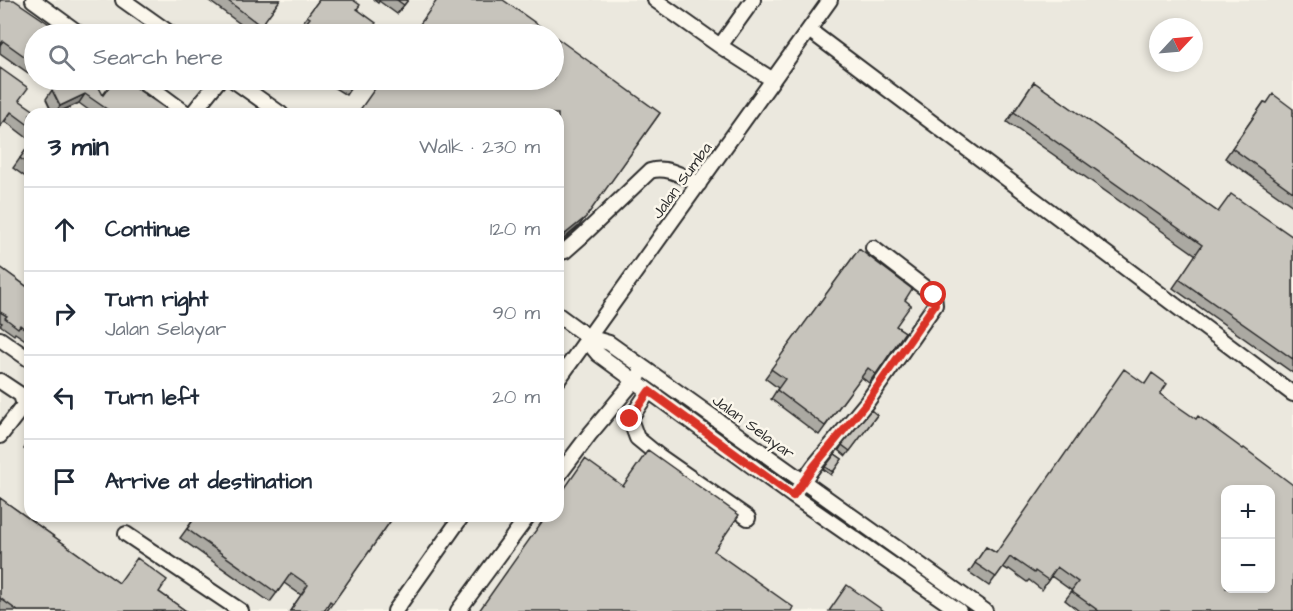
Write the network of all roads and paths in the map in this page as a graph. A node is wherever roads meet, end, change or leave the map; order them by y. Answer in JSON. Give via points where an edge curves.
{"nodes":[{"id":1,"x":33,"y":0,"type":"edge"},
{"id":2,"x":123,"y":0,"type":"edge"},
{"id":3,"x":655,"y":0,"type":"edge"},
{"id":4,"x":753,"y":0,"type":"edge"},
{"id":5,"x":830,"y":0,"type":"edge"},
{"id":6,"x":66,"y":24,"type":"edge"},
{"id":7,"x":157,"y":24,"type":"edge"},
{"id":8,"x":809,"y":30,"type":"junction"},
{"id":9,"x":720,"y":46,"type":"junction"},
{"id":10,"x":773,"y":80,"type":"junction"},
{"id":11,"x":155,"y":90,"type":"edge"},
{"id":12,"x":211,"y":90,"type":"edge"},
{"id":13,"x":247,"y":90,"type":"edge"},
{"id":14,"x":179,"y":108,"type":"edge"},
{"id":15,"x":197,"y":108,"type":"edge"},
{"id":16,"x":273,"y":108,"type":"edge"},
{"id":17,"x":699,"y":184,"type":"junction"},
{"id":18,"x":873,"y":248,"type":"dead end"},
{"id":19,"x":564,"y":251,"type":"edge"},
{"id":20,"x":564,"y":319,"type":"edge"},
{"id":21,"x":588,"y":337,"type":"junction"},
{"id":22,"x":0,"y":339,"type":"edge"},
{"id":23,"x":24,"y":356,"type":"edge"},
{"id":24,"x":645,"y":368,"type":"junction"},
{"id":25,"x":564,"y":371,"type":"edge"},
{"id":26,"x":635,"y":380,"type":"junction"},
{"id":27,"x":0,"y":381,"type":"edge"},
{"id":28,"x":649,"y":391,"type":"junction"},
{"id":29,"x":1293,"y":394,"type":"edge"},
{"id":30,"x":613,"y":407,"type":"junction"},
{"id":31,"x":630,"y":419,"type":"junction"},
{"id":32,"x":0,"y":436,"type":"edge"},
{"id":33,"x":564,"y":468,"type":"edge"},
{"id":34,"x":803,"y":481,"type":"junction"},
{"id":35,"x":793,"y":496,"type":"junction"},
{"id":36,"x":748,"y":518,"type":"dead end"},
{"id":37,"x":458,"y":522,"type":"edge"},
{"id":38,"x":524,"y":522,"type":"edge"},
{"id":39,"x":126,"y":534,"type":"dead end"},
{"id":40,"x":884,"y":539,"type":"junction"},
{"id":41,"x":874,"y":551,"type":"junction"},
{"id":42,"x":242,"y":611,"type":"edge"},
{"id":43,"x":395,"y":611,"type":"edge"},
{"id":44,"x":458,"y":611,"type":"edge"},
{"id":45,"x":959,"y":611,"type":"edge"},
{"id":46,"x":985,"y":611,"type":"edge"}],
"edges":[{"from":1,"to":6,"type":"street"},
{"from":2,"to":7,"type":"street"},
{"from":3,"to":9,"type":"street"},
{"from":4,"to":9,"type":"street"},
{"from":5,"to":8,"type":"street","name":"Jalan Sumba"},
{"from":8,"to":10,"type":"street","name":"Jalan Sumba"},
{"from":8,"to":29,"type":"street"},
{"from":9,"to":10,"type":"street"},
{"from":10,"to":17,"type":"street","name":"Jalan Sumba"},
{"from":11,"to":14,"type":"street"},
{"from":12,"to":15,"type":"street"},
{"from":13,"to":16,"type":"street"},
{"from":17,"to":19,"type":"street","via":[[656,168]]},
{"from":17,"to":21,"type":"street","name":"Jalan Sumba"},
{"from":18,"to":34,"type":"street","via":[[934,295],[935,304],[867,402]]},
{"from":20,"to":21,"type":"street","name":"Jalan Selayar"},
{"from":21,"to":24,"type":"street","name":"Jalan Selayar","via":[[609,343]]},
{"from":21,"to":25,"type":"street","name":"Jalan Sumba"},
{"from":21,"to":26,"type":"street","name":"Jalan Selayar","via":[[598,354]]},
{"from":22,"to":23,"type":"street"},
{"from":24,"to":26,"type":"street"},
{"from":24,"to":34,"type":"street","name":"Jalan Selayar"},
{"from":26,"to":28,"type":"street","name":"Jalan Selayar"},
{"from":26,"to":30,"type":"street"},
{"from":27,"to":32,"type":"street","via":[[21,395],[24,405]]},
{"from":28,"to":31,"type":"street"},
{"from":28,"to":35,"type":"street","name":"Jalan Selayar"},
{"from":30,"to":31,"type":"street"},
{"from":30,"to":33,"type":"street"},
{"from":31,"to":36,"type":"street","via":[[637,438]]},
{"from":34,"to":35,"type":"street"},
{"from":34,"to":40,"type":"street","name":"Jalan Selayar"},
{"from":35,"to":41,"type":"street","name":"Jalan Selayar"},
{"from":37,"to":43,"type":"street"},
{"from":38,"to":44,"type":"street"},
{"from":39,"to":42,"type":"street"},
{"from":40,"to":41,"type":"street"},
{"from":40,"to":46,"type":"street","name":"Jalan Selayar"},
{"from":41,"to":45,"type":"street","name":"Jalan Selayar"}]}
